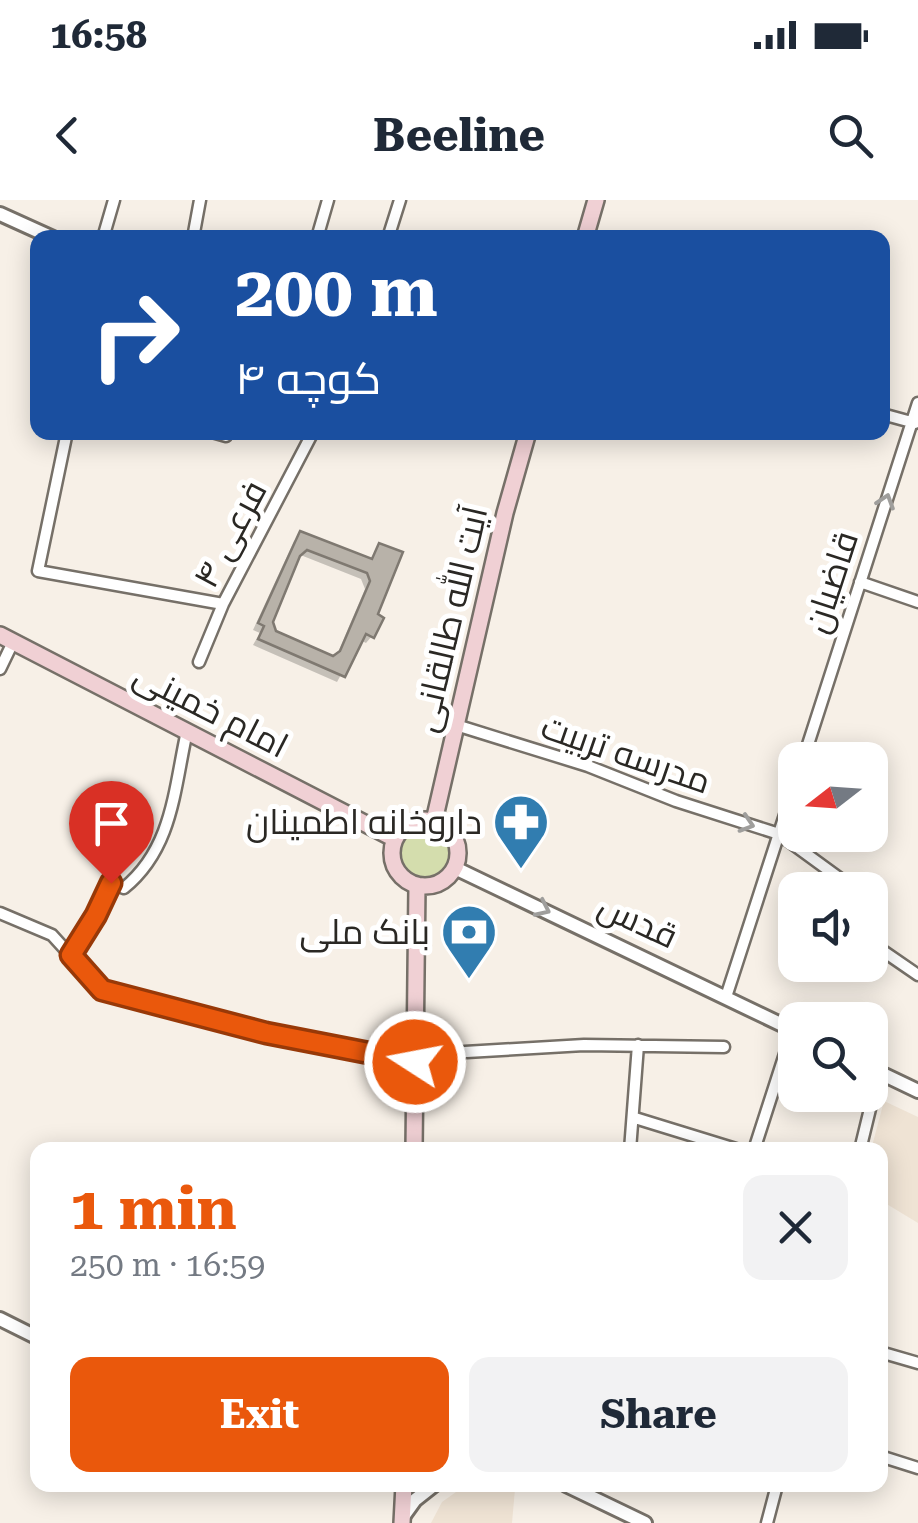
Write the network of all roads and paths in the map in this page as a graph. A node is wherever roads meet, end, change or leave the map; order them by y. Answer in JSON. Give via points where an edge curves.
{"nodes":[{"id":1,"x":114,"y":200,"type":"edge"},
{"id":2,"x":200,"y":200,"type":"edge"},
{"id":3,"x":328,"y":200,"type":"edge"},
{"id":4,"x":400,"y":200,"type":"edge"},
{"id":5,"x":596,"y":200,"type":"edge"},
{"id":6,"x":0,"y":214,"type":"edge"},
{"id":7,"x":35,"y":230,"type":"edge"},
{"id":8,"x":105,"y":230,"type":"edge"},
{"id":9,"x":194,"y":230,"type":"edge"},
{"id":10,"x":319,"y":230,"type":"edge"},
{"id":11,"x":391,"y":230,"type":"edge"},
{"id":12,"x":587,"y":230,"type":"edge"},
{"id":13,"x":918,"y":403,"type":"edge"},
{"id":14,"x":890,"y":416,"type":"edge"},
{"id":15,"x":915,"y":423,"type":"edge"},
{"id":16,"x":65,"y":440,"type":"edge"},
{"id":17,"x":309,"y":440,"type":"edge"},
{"id":18,"x":526,"y":440,"type":"edge"},
{"id":19,"x":860,"y":582,"type":"junction"},
{"id":20,"x":918,"y":602,"type":"edge"},
{"id":21,"x":223,"y":604,"type":"junction"},
{"id":22,"x":6,"y":639,"type":"edge"},
{"id":23,"x":198,"y":662,"type":"dead end"},
{"id":24,"x":0,"y":669,"type":"edge"},
{"id":25,"x":456,"y":725,"type":"junction"},
{"id":26,"x":187,"y":732,"type":"junction"},
{"id":27,"x":809,"y":742,"type":"edge"},
{"id":28,"x":434,"y":821,"type":"junction"},
{"id":29,"x":778,"y":834,"type":"edge"},
{"id":30,"x":778,"y":837,"type":"edge"},
{"id":31,"x":395,"y":838,"type":"junction"},
{"id":32,"x":804,"y":852,"type":"edge"},
{"id":33,"x":455,"y":868,"type":"junction"},
{"id":34,"x":831,"y":872,"type":"edge"},
{"id":35,"x":416,"y":885,"type":"junction"},
{"id":36,"x":0,"y":913,"type":"edge"},
{"id":37,"x":888,"y":954,"type":"edge"},
{"id":38,"x":71,"y":955,"type":"junction"},
{"id":39,"x":918,"y":975,"type":"edge"},
{"id":40,"x":726,"y":996,"type":"junction"},
{"id":41,"x":778,"y":1022,"type":"edge"},
{"id":42,"x":638,"y":1045,"type":"junction"},
{"id":43,"x":724,"y":1047,"type":"dead end"},
{"id":44,"x":415,"y":1058,"type":"junction"},
{"id":45,"x":888,"y":1077,"type":"edge"},
{"id":46,"x":778,"y":1078,"type":"edge"},
{"id":47,"x":918,"y":1091,"type":"edge"},
{"id":48,"x":867,"y":1112,"type":"edge"},
{"id":49,"x":635,"y":1118,"type":"junction"},
{"id":50,"x":414,"y":1142,"type":"edge"},
{"id":51,"x":631,"y":1142,"type":"edge"},
{"id":52,"x":713,"y":1142,"type":"edge"},
{"id":53,"x":757,"y":1142,"type":"edge"},
{"id":54,"x":861,"y":1142,"type":"edge"},
{"id":55,"x":0,"y":1319,"type":"edge"},
{"id":56,"x":30,"y":1334,"type":"edge"},
{"id":57,"x":888,"y":1355,"type":"edge"},
{"id":58,"x":918,"y":1364,"type":"edge"},
{"id":59,"x":888,"y":1459,"type":"edge"},
{"id":60,"x":918,"y":1468,"type":"edge"},
{"id":61,"x":404,"y":1492,"type":"edge"},
{"id":62,"x":425,"y":1492,"type":"edge"},
{"id":63,"x":581,"y":1492,"type":"edge"},
{"id":64,"x":774,"y":1492,"type":"edge"},
{"id":65,"x":402,"y":1521,"type":"edge"},
{"id":66,"x":645,"y":1523,"type":"edge"},
{"id":67,"x":767,"y":1523,"type":"edge"}],
"edges":[{"from":1,"to":8,"type":"street"},
{"from":2,"to":9,"type":"street"},
{"from":3,"to":10,"type":"street"},
{"from":4,"to":11,"type":"street"},
{"from":5,"to":12,"type":"main road"},
{"from":6,"to":7,"type":"street"},
{"from":13,"to":15,"type":"street","name":"قاضیان"},
{"from":14,"to":15,"type":"street"},
{"from":19,"to":15,"type":"street","name":"قاضیان","one_way":true},
{"from":16,"to":21,"type":"street","via":[[38,571]]},
{"from":17,"to":21,"type":"street","name":"فرعی ۴"},
{"from":18,"to":25,"type":"main road","name":"آیت الله طالقانی"},
{"from":19,"to":20,"type":"street"},
{"from":19,"to":27,"type":"street","name":"قاضیان"},
{"from":21,"to":23,"type":"street","name":"فرعی ۴"},
{"from":22,"to":24,"type":"street"},
{"from":22,"to":26,"type":"main road","name":"امام خمینی"},
{"from":25,"to":28,"type":"main road","name":"آیت الله طالقانی"},
{"from":25,"to":29,"type":"street","name":"مدرسه تربیت","one_way":true},
{"from":26,"to":31,"type":"main road","name":"امام خمینی"},
{"from":26,"to":38,"type":"street","via":[[155,856],[124,888],[111,883]]},
{"from":28,"to":31,"type":"main road","via":[[411,822]]},
{"from":28,"to":33,"type":"main road","via":[[455,839]]},
{"from":30,"to":40,"type":"street"},
{"from":31,"to":35,"type":"main road","via":[[395,867]]},
{"from":32,"to":34,"type":"street","name":"مدرسه تربیت"},
{"from":33,"to":35,"type":"main road","via":[[439,883]]},
{"from":33,"to":40,"type":"street","name":"قدس","one_way":true},
{"from":35,"to":44,"type":"main road"},
{"from":36,"to":38,"type":"street","via":[[52,936]]},
{"from":37,"to":39,"type":"street"},
{"from":38,"to":44,"type":"street","via":[[102,990],[266,1033]]},
{"from":40,"to":41,"type":"street","name":"قدس"},
{"from":42,"to":43,"type":"street"},
{"from":42,"to":44,"type":"street"},
{"from":42,"to":49,"type":"street"},
{"from":44,"to":50,"type":"main road"},
{"from":45,"to":47,"type":"street"},
{"from":46,"to":53,"type":"street"},
{"from":48,"to":54,"type":"street"},
{"from":49,"to":51,"type":"street"},
{"from":49,"to":52,"type":"street"},
{"from":55,"to":56,"type":"street"},
{"from":57,"to":58,"type":"street"},
{"from":59,"to":60,"type":"street"},
{"from":61,"to":65,"type":"main road"},
{"from":62,"to":65,"type":"street"},
{"from":63,"to":66,"type":"street"},
{"from":64,"to":67,"type":"street"}]}
